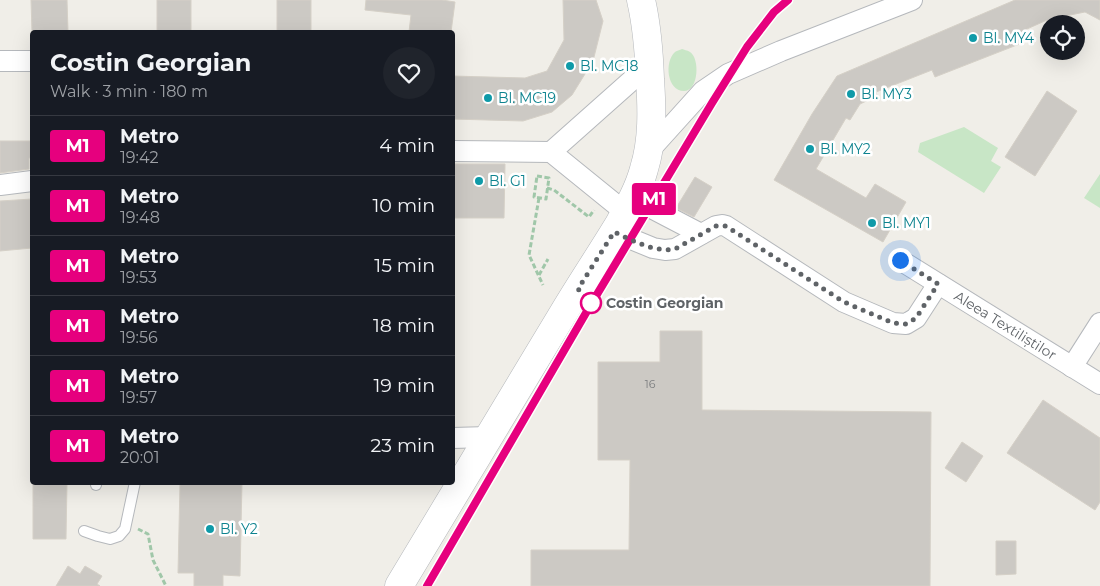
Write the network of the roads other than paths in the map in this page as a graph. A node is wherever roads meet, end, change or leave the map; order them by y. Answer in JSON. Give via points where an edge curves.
{"nodes":[{"id":1,"x":641,"y":0,"type":"edge"},
{"id":2,"x":912,"y":0,"type":"edge"},
{"id":3,"x":0,"y":61,"type":"edge"},
{"id":4,"x":30,"y":61,"type":"edge"},
{"id":5,"x":650,"y":64,"type":"junction"},
{"id":6,"x":455,"y":151,"type":"edge"},
{"id":7,"x":551,"y":152,"type":"junction"},
{"id":8,"x":648,"y":152,"type":"junction"},
{"id":9,"x":30,"y":182,"type":"edge"},
{"id":10,"x":0,"y":185,"type":"edge"},
{"id":11,"x":624,"y":214,"type":"junction"},
{"id":12,"x":701,"y":234,"type":"junction"},
{"id":13,"x":900,"y":260,"type":"dead end"},
{"id":14,"x":938,"y":284,"type":"junction"},
{"id":15,"x":1100,"y":322,"type":"edge"},
{"id":16,"x":1072,"y":367,"type":"junction"},
{"id":17,"x":1100,"y":384,"type":"edge"},
{"id":18,"x":455,"y":438,"type":"edge"},
{"id":19,"x":488,"y":438,"type":"junction"},
{"id":20,"x":134,"y":485,"type":"edge"},
{"id":21,"x":84,"y":531,"type":"dead end"},
{"id":22,"x":399,"y":586,"type":"edge"}],
"edges":[{"from":1,"to":5,"type":"main road"},
{"from":2,"to":8,"type":"street","via":[[728,74],[703,91]]},
{"from":3,"to":4,"type":"street"},
{"from":5,"to":7,"type":"street"},
{"from":5,"to":8,"type":"main road","via":[[652,112]]},
{"from":6,"to":7,"type":"street"},
{"from":7,"to":11,"type":"street"},
{"from":8,"to":11,"type":"main road","via":[[640,181]]},
{"from":9,"to":10,"type":"street"},
{"from":11,"to":12,"type":"street"},
{"from":11,"to":12,"type":"street","name":"Aleea Textiliștilor","via":[[653,248],[675,249]]},
{"from":11,"to":19,"type":"main road"},
{"from":12,"to":14,"type":"street","name":"Aleea Textiliștilor","via":[[716,226],[726,226],[844,302],[893,323],[906,324],[916,318]]},
{"from":13,"to":14,"type":"street","name":"Aleea Textiliștilor"},
{"from":14,"to":16,"type":"street","name":"Aleea Textiliștilor"},
{"from":15,"to":16,"type":"street","name":"Aleea Textiliștilor"},
{"from":16,"to":17,"type":"street","name":"Aleea Textiliștilor"},
{"from":18,"to":19,"type":"street"},
{"from":19,"to":22,"type":"main road"},
{"from":20,"to":21,"type":"lane","via":[[125,530],[119,536],[110,539]]}]}
